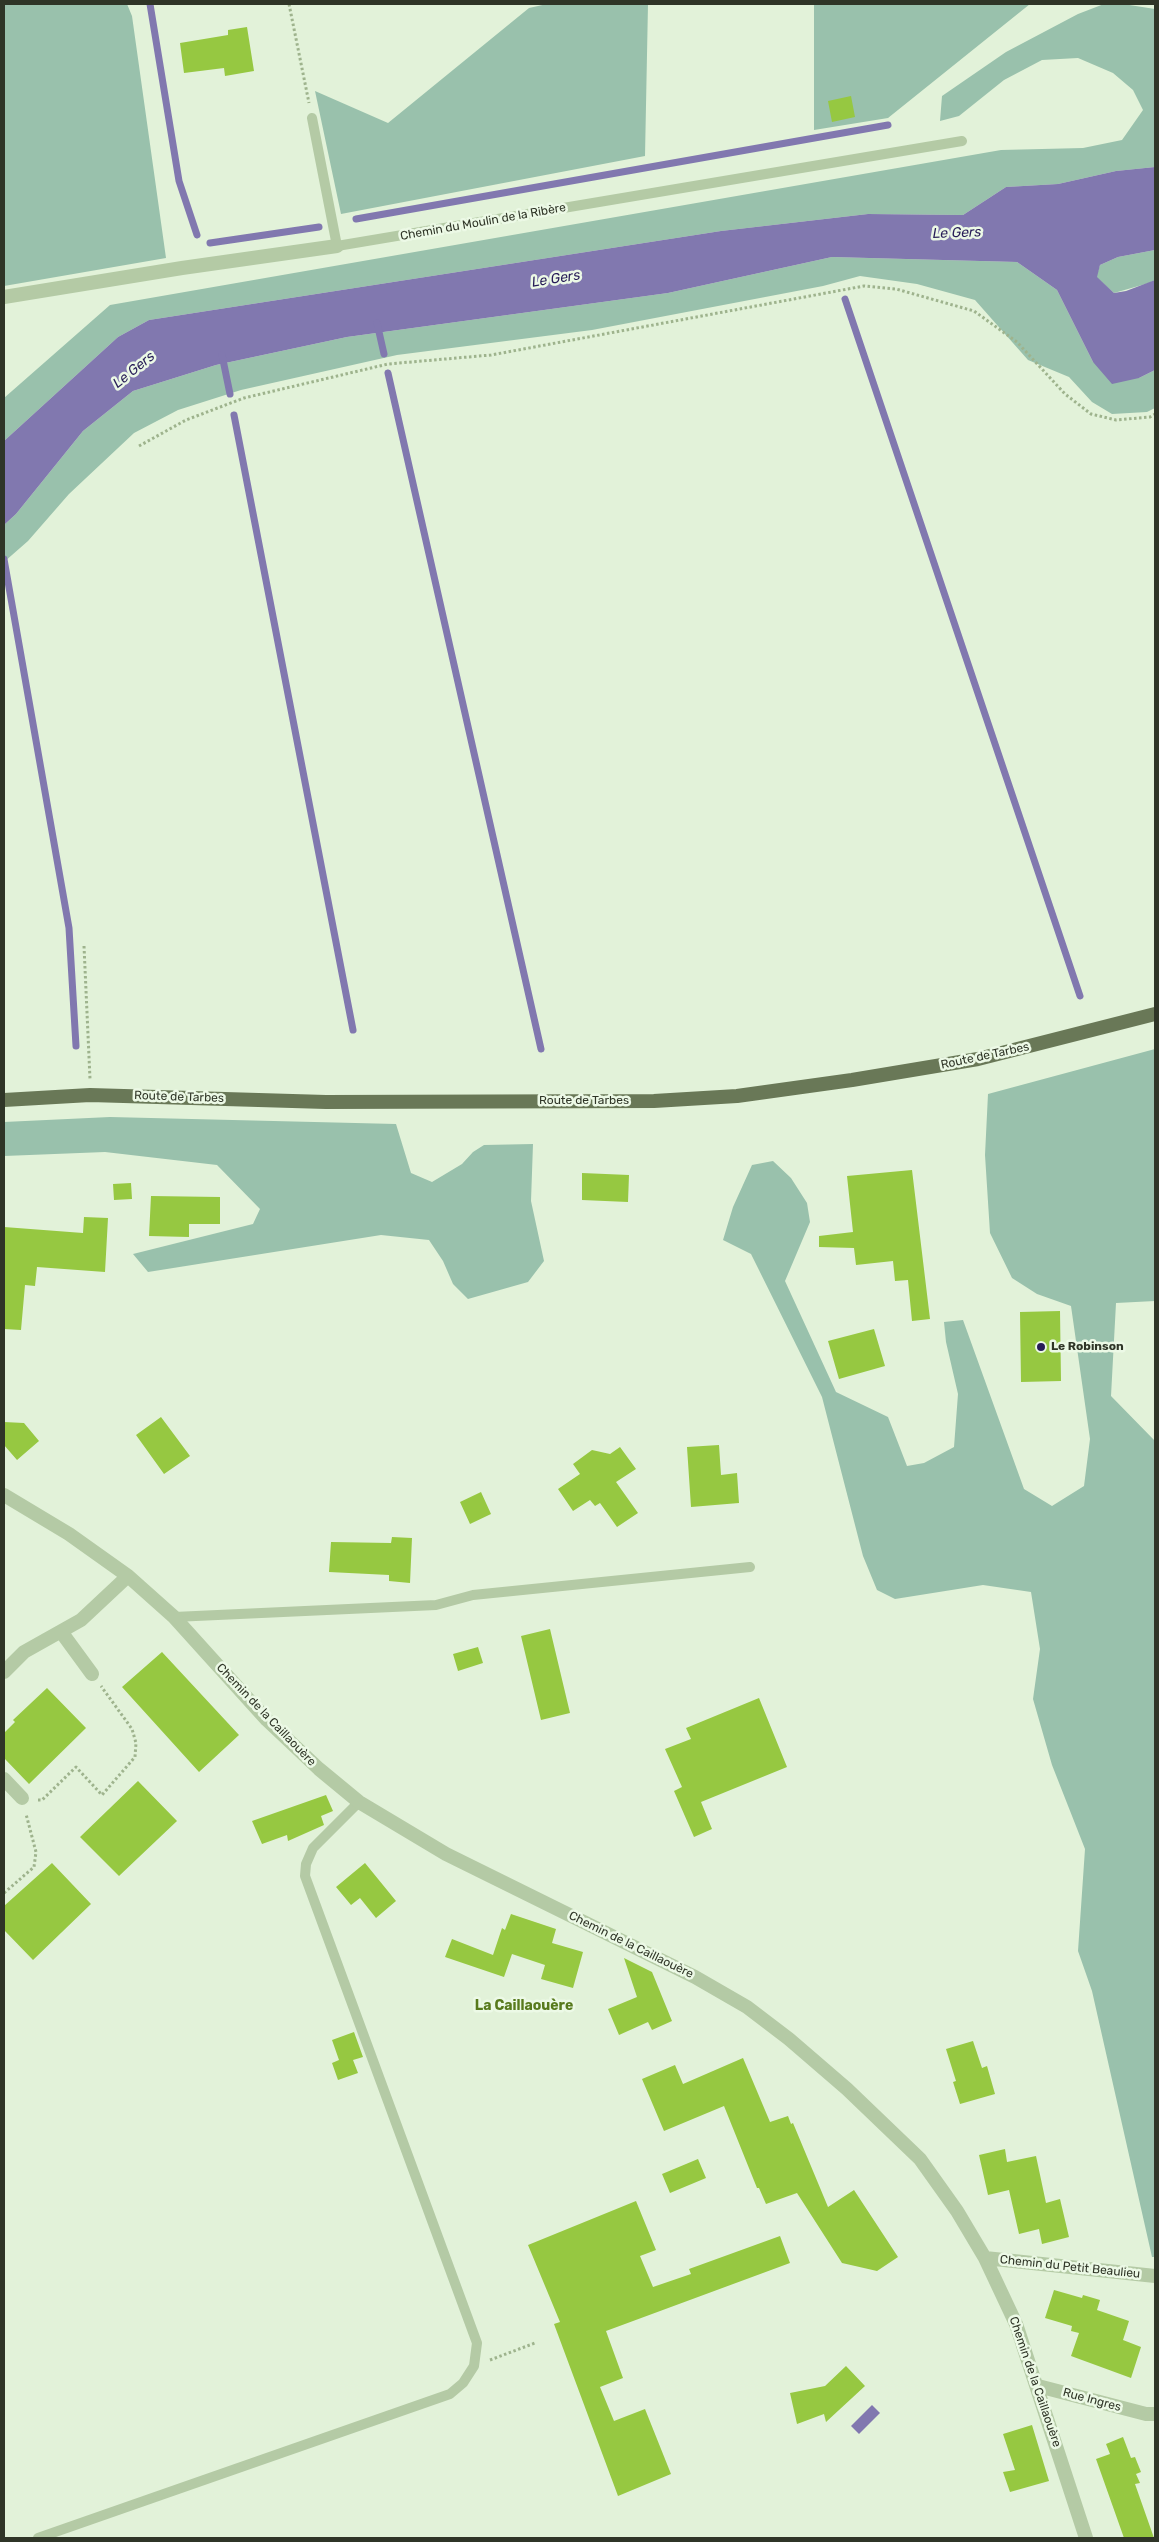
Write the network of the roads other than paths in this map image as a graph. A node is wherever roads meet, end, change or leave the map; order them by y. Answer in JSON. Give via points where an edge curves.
{"nodes":[{"id":1,"x":312,"y":118,"type":"road end"},
{"id":2,"x":962,"y":140,"type":"dead end"},
{"id":3,"x":337,"y":246,"type":"junction"},
{"id":4,"x":4,"y":297,"type":"edge"},
{"id":5,"x":1155,"y":1014,"type":"edge"},
{"id":6,"x":4,"y":1100,"type":"edge"},
{"id":7,"x":4,"y":1495,"type":"edge"},
{"id":8,"x":750,"y":1567,"type":"dead end"},
{"id":9,"x":128,"y":1576,"type":"junction"},
{"id":10,"x":174,"y":1617,"type":"junction"},
{"id":11,"x":62,"y":1633,"type":"junction"},
{"id":12,"x":4,"y":1672,"type":"edge"},
{"id":13,"x":92,"y":1674,"type":"road end"},
{"id":14,"x":4,"y":1779,"type":"edge"},
{"id":15,"x":22,"y":1798,"type":"road end"},
{"id":16,"x":359,"y":1802,"type":"junction"},
{"id":17,"x":984,"y":2258,"type":"junction"},
{"id":18,"x":1155,"y":2276,"type":"edge"},
{"id":19,"x":1038,"y":2386,"type":"junction"},
{"id":20,"x":1151,"y":2414,"type":"edge"},
{"id":21,"x":1155,"y":2426,"type":"edge"},
{"id":22,"x":38,"y":2538,"type":"edge"},
{"id":23,"x":1086,"y":2538,"type":"edge"}],
"edges":[{"from":1,"to":3,"type":"lane"},
{"from":2,"to":3,"type":"lane","name":"Chemin du Moulin de la Ribère"},
{"from":3,"to":4,"type":"street","name":"Chemin du Moulin de la Ribère"},
{"from":5,"to":6,"type":"main road","name":"Route de Tarbes","via":[[978,1059],[736,1096],[654,1101],[326,1102],[90,1095]]},
{"from":7,"to":9,"type":"street","name":"Chemin de la Caillaouère","via":[[69,1534]]},
{"from":8,"to":10,"type":"lane","via":[[474,1595],[436,1605]]},
{"from":9,"to":10,"type":"street","name":"Chemin de la Caillaouère"},
{"from":9,"to":11,"type":"street","via":[[81,1620]]},
{"from":10,"to":16,"type":"street","name":"Chemin de la Caillaouère","via":[[267,1720],[318,1769]]},
{"from":11,"to":12,"type":"street","via":[[24,1652]]},
{"from":11,"to":13,"type":"street"},
{"from":14,"to":15,"type":"street"},
{"from":16,"to":17,"type":"street","name":"Chemin de la Caillaouère","via":[[446,1854],[694,1977],[747,2008],[847,2089],[920,2159],[957,2211]]},
{"from":16,"to":22,"type":"lane","via":[[313,1848],[305,1876],[477,2343],[474,2366],[464,2383],[450,2394]]},
{"from":17,"to":18,"type":"street","name":"Chemin du Petit Beaulieu"},
{"from":17,"to":19,"type":"street","name":"Chemin de la Caillaouère","via":[[1016,2324]]},
{"from":19,"to":20,"type":"street","name":"Rue Ingres"},
{"from":19,"to":23,"type":"street","name":"Chemin de la Caillaouère"},
{"from":20,"to":21,"type":"street","name":"Rue Ingres"}]}
